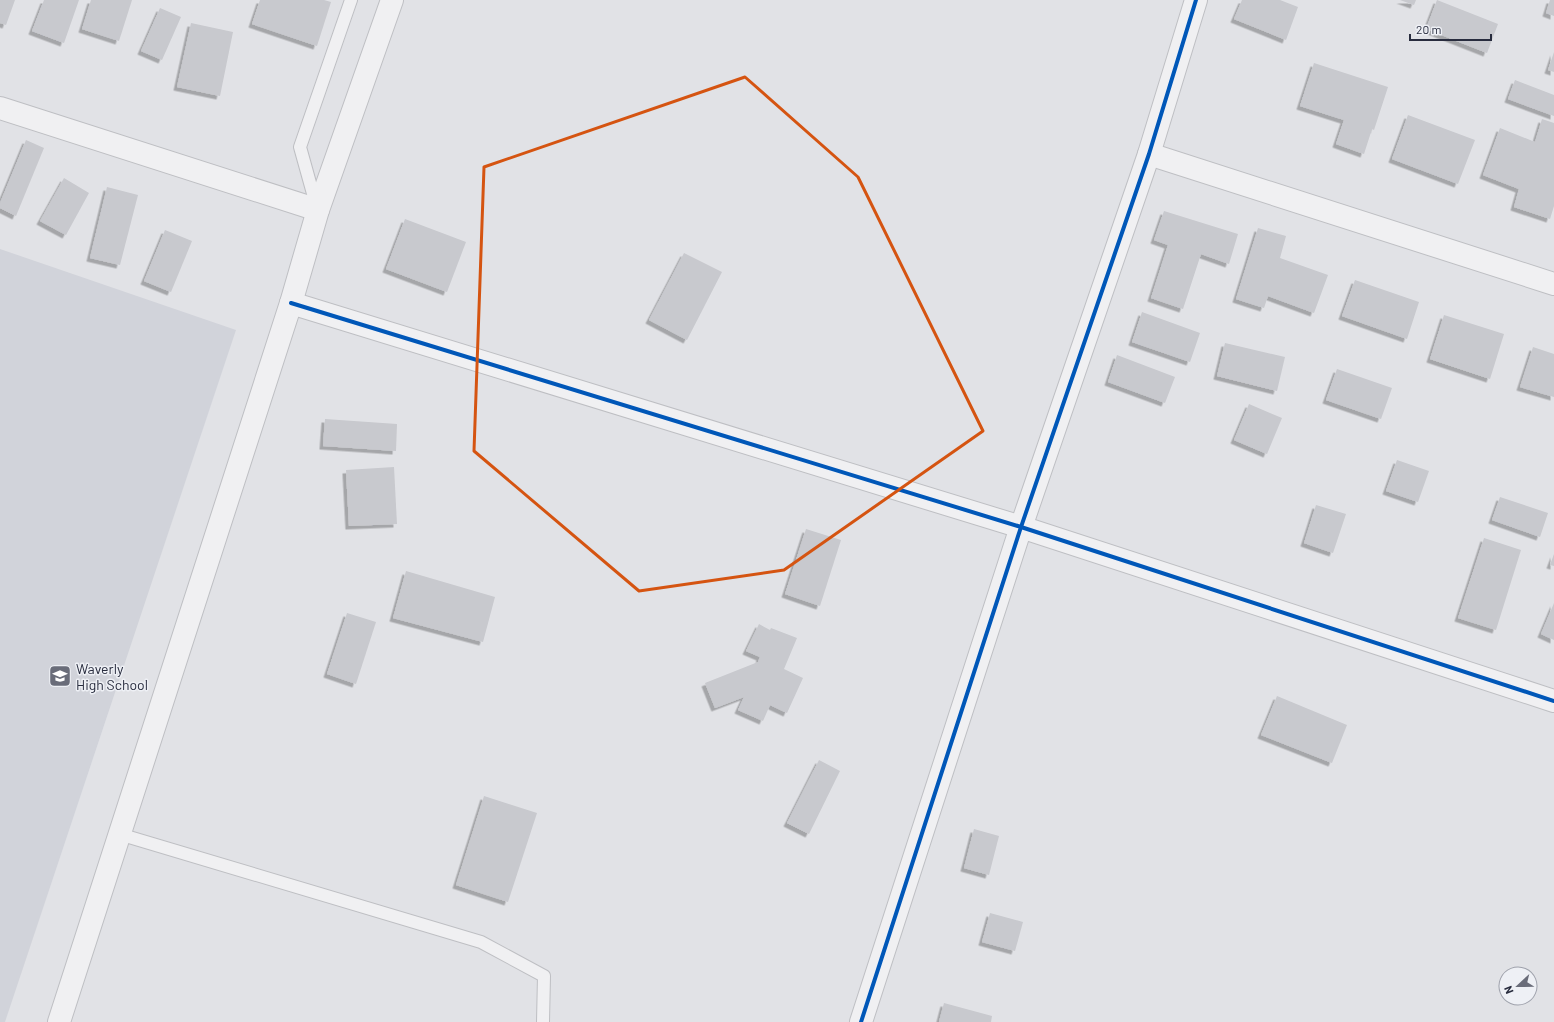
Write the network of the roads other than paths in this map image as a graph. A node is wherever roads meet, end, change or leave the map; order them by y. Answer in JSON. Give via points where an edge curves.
{"nodes":[{"id":1,"x":351,"y":0,"type":"edge"},
{"id":2,"x":392,"y":0,"type":"edge"},
{"id":3,"x":1196,"y":0,"type":"edge"},
{"id":4,"x":0,"y":108,"type":"edge"},
{"id":5,"x":1149,"y":154,"type":"junction"},
{"id":6,"x":318,"y":210,"type":"junction"},
{"id":7,"x":1554,"y":284,"type":"edge"},
{"id":8,"x":291,"y":303,"type":"junction"},
{"id":9,"x":1021,"y":527,"type":"junction"},
{"id":10,"x":1554,"y":701,"type":"edge"},
{"id":11,"x":119,"y":834,"type":"junction"},
{"id":12,"x":59,"y":1022,"type":"edge"},
{"id":13,"x":543,"y":1022,"type":"edge"},
{"id":14,"x":861,"y":1022,"type":"edge"}],
"edges":[{"from":1,"to":6,"type":"lane","via":[[300,147]]},
{"from":2,"to":6,"type":"street"},
{"from":3,"to":5,"type":"street"},
{"from":4,"to":6,"type":"street"},
{"from":5,"to":7,"type":"street"},
{"from":5,"to":9,"type":"street"},
{"from":6,"to":8,"type":"street"},
{"from":8,"to":9,"type":"street"},
{"from":8,"to":11,"type":"street"},
{"from":9,"to":10,"type":"street"},
{"from":9,"to":14,"type":"street"},
{"from":11,"to":12,"type":"street"},
{"from":11,"to":13,"type":"lane","via":[[481,942],[544,976]]}]}
